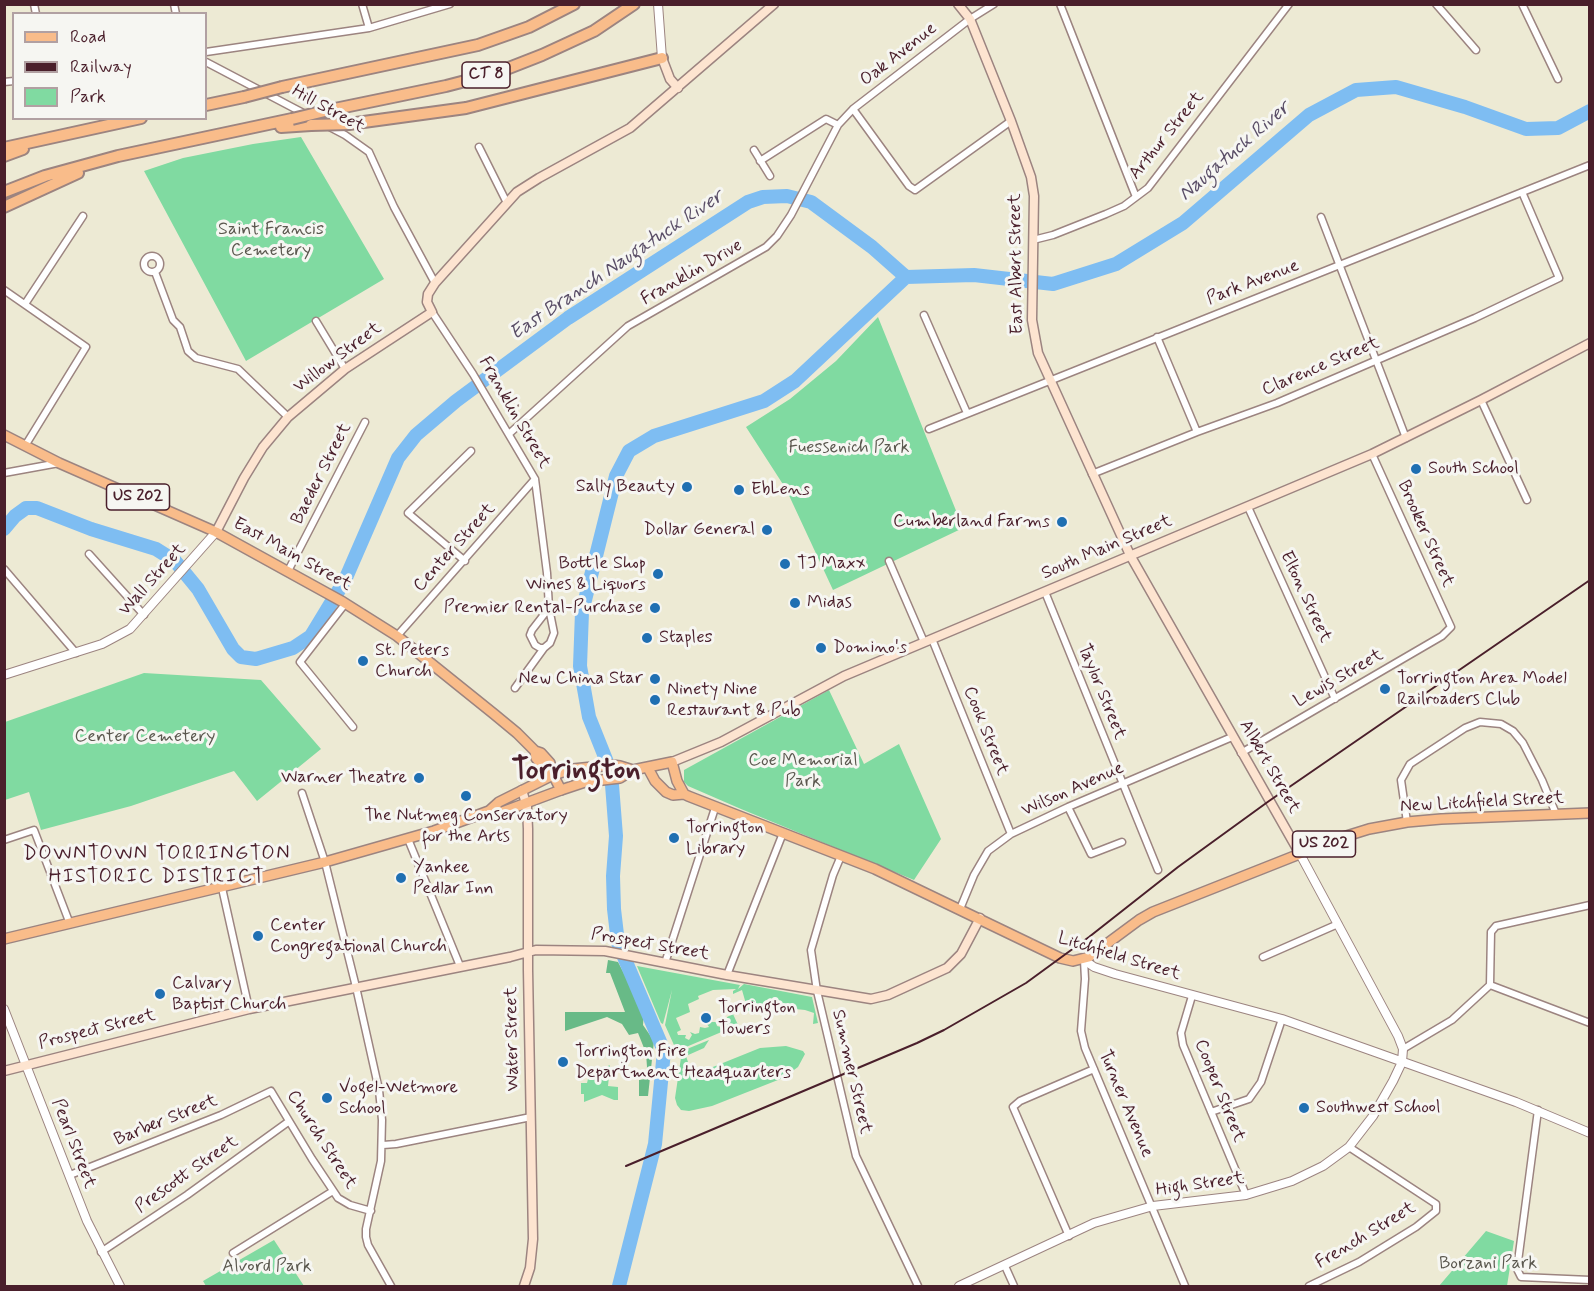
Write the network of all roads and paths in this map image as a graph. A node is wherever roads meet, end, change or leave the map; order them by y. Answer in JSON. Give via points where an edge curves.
{"nodes":[{"id":1,"x":362,"y":4,"type":"edge"},
{"id":2,"x":450,"y":4,"type":"edge"},
{"id":3,"x":574,"y":4,"type":"edge"},
{"id":4,"x":634,"y":4,"type":"edge"},
{"id":5,"x":658,"y":4,"type":"edge"},
{"id":6,"x":774,"y":4,"type":"edge"},
{"id":7,"x":958,"y":4,"type":"edge"},
{"id":8,"x":994,"y":4,"type":"edge"},
{"id":9,"x":1060,"y":4,"type":"edge"},
{"id":10,"x":1289,"y":4,"type":"edge"},
{"id":11,"x":1436,"y":4,"type":"edge"},
{"id":12,"x":1522,"y":4,"type":"edge"},
{"id":13,"x":970,"y":19,"type":"junction"},
{"id":14,"x":369,"y":28,"type":"junction"},
{"id":15,"x":1476,"y":50,"type":"dead end"},
{"id":16,"x":207,"y":52,"type":"edge"},
{"id":17,"x":662,"y":58,"type":"junction"},
{"id":18,"x":207,"y":63,"type":"edge"},
{"id":19,"x":1558,"y":79,"type":"dead end"},
{"id":20,"x":678,"y":88,"type":"junction"},
{"id":21,"x":207,"y":105,"type":"edge"},
{"id":22,"x":853,"y":109,"type":"junction"},
{"id":23,"x":132,"y":120,"type":"edge"},
{"id":24,"x":1011,"y":121,"type":"junction"},
{"id":25,"x":838,"y":125,"type":"junction"},
{"id":26,"x":251,"y":129,"type":"junction"},
{"id":27,"x":57,"y":136,"type":"junction"},
{"id":28,"x":479,"y":147,"type":"dead end"},
{"id":29,"x":4,"y":148,"type":"edge"},
{"id":30,"x":754,"y":150,"type":"dead end"},
{"id":31,"x":4,"y":156,"type":"edge"},
{"id":32,"x":118,"y":156,"type":"junction"},
{"id":33,"x":760,"y":160,"type":"junction"},
{"id":34,"x":1590,"y":165,"type":"edge"},
{"id":35,"x":770,"y":176,"type":"dead end"},
{"id":36,"x":4,"y":192,"type":"edge"},
{"id":37,"x":1522,"y":192,"type":"junction"},
{"id":38,"x":1136,"y":197,"type":"junction"},
{"id":39,"x":507,"y":203,"type":"junction"},
{"id":40,"x":4,"y":207,"type":"edge"},
{"id":41,"x":83,"y":216,"type":"dead end"},
{"id":42,"x":1321,"y":217,"type":"dead end"},
{"id":43,"x":1033,"y":240,"type":"junction"},
{"id":44,"x":1339,"y":265,"type":"junction"},
{"id":45,"x":155,"y":272,"type":"dead end"},
{"id":46,"x":435,"y":283,"type":"junction"},
{"id":47,"x":4,"y":290,"type":"edge"},
{"id":48,"x":25,"y":304,"type":"junction"},
{"id":49,"x":432,"y":312,"type":"junction"},
{"id":50,"x":924,"y":315,"type":"dead end"},
{"id":51,"x":316,"y":321,"type":"dead end"},
{"id":52,"x":1157,"y":337,"type":"junction"},
{"id":53,"x":1589,"y":345,"type":"edge"},
{"id":54,"x":1377,"y":360,"type":"junction"},
{"id":55,"x":345,"y":369,"type":"junction"},
{"id":56,"x":1050,"y":380,"type":"junction"},
{"id":57,"x":1481,"y":400,"type":"junction"},
{"id":58,"x":968,"y":413,"type":"junction"},
{"id":59,"x":288,"y":417,"type":"junction"},
{"id":60,"x":365,"y":422,"type":"dead end"},
{"id":61,"x":929,"y":429,"type":"dead end"},
{"id":62,"x":1197,"y":432,"type":"junction"},
{"id":63,"x":510,"y":433,"type":"junction"},
{"id":64,"x":4,"y":435,"type":"edge"},
{"id":65,"x":1406,"y":438,"type":"junction"},
{"id":66,"x":25,"y":446,"type":"junction"},
{"id":67,"x":471,"y":451,"type":"dead end"},
{"id":68,"x":1372,"y":454,"type":"junction"},
{"id":69,"x":59,"y":463,"type":"junction"},
{"id":70,"x":4,"y":472,"type":"edge"},
{"id":71,"x":1092,"y":474,"type":"junction"},
{"id":72,"x":536,"y":479,"type":"junction"},
{"id":73,"x":1527,"y":500,"type":"dead end"},
{"id":74,"x":1248,"y":507,"type":"junction"},
{"id":75,"x":216,"y":532,"type":"junction"},
{"id":76,"x":89,"y":554,"type":"dead end"},
{"id":77,"x":1130,"y":555,"type":"junction"},
{"id":78,"x":465,"y":561,"type":"junction"},
{"id":79,"x":889,"y":561,"type":"dead end"},
{"id":80,"x":4,"y":569,"type":"edge"},
{"id":81,"x":288,"y":571,"type":"junction"},
{"id":82,"x":1045,"y":592,"type":"junction"},
{"id":83,"x":344,"y":603,"type":"junction"},
{"id":84,"x":549,"y":608,"type":"junction"},
{"id":85,"x":144,"y":615,"type":"junction"},
{"id":86,"x":1450,"y":627,"type":"joint"},
{"id":87,"x":397,"y":636,"type":"junction"},
{"id":88,"x":928,"y":640,"type":"junction"},
{"id":89,"x":544,"y":648,"type":"junction"},
{"id":90,"x":76,"y":653,"type":"junction"},
{"id":91,"x":4,"y":675,"type":"edge"},
{"id":92,"x":515,"y":688,"type":"dead end"},
{"id":93,"x":1335,"y":699,"type":"junction"},
{"id":94,"x":353,"y":727,"type":"dead end"},
{"id":95,"x":1232,"y":737,"type":"junction"},
{"id":96,"x":1241,"y":753,"type":"junction"},
{"id":97,"x":672,"y":762,"type":"junction"},
{"id":98,"x":648,"y":768,"type":"junction"},
{"id":99,"x":633,"y":770,"type":"junction"},
{"id":100,"x":555,"y":773,"type":"junction"},
{"id":101,"x":1122,"y":784,"type":"junction"},
{"id":102,"x":522,"y":790,"type":"junction"},
{"id":103,"x":561,"y":790,"type":"junction"},
{"id":104,"x":303,"y":793,"type":"dead end"},
{"id":105,"x":684,"y":794,"type":"junction"},
{"id":106,"x":526,"y":803,"type":"junction"},
{"id":107,"x":1068,"y":807,"type":"junction"},
{"id":108,"x":716,"y":808,"type":"junction"},
{"id":109,"x":489,"y":811,"type":"junction"},
{"id":110,"x":1590,"y":813,"type":"edge"},
{"id":111,"x":1556,"y":814,"type":"junction"},
{"id":112,"x":1407,"y":822,"type":"junction"},
{"id":113,"x":783,"y":833,"type":"junction"},
{"id":114,"x":1011,"y":834,"type":"junction"},
{"id":115,"x":408,"y":839,"type":"junction"},
{"id":116,"x":4,"y":840,"type":"edge"},
{"id":117,"x":1122,"y":842,"type":"dead end"},
{"id":118,"x":1300,"y":854,"type":"junction"},
{"id":119,"x":841,"y":856,"type":"junction"},
{"id":120,"x":325,"y":862,"type":"junction"},
{"id":121,"x":1158,"y":870,"type":"dead end"},
{"id":122,"x":222,"y":888,"type":"junction"},
{"id":123,"x":1590,"y":905,"type":"edge"},
{"id":124,"x":960,"y":909,"type":"junction"},
{"id":125,"x":980,"y":918,"type":"junction"},
{"id":126,"x":70,"y":924,"type":"junction"},
{"id":127,"x":1338,"y":924,"type":"junction"},
{"id":128,"x":4,"y":939,"type":"edge"},
{"id":129,"x":528,"y":953,"type":"junction"},
{"id":130,"x":1263,"y":957,"type":"dead end"},
{"id":131,"x":1084,"y":960,"type":"junction"},
{"id":132,"x":665,"y":963,"type":"junction"},
{"id":133,"x":460,"y":966,"type":"junction"},
{"id":134,"x":727,"y":975,"type":"junction"},
{"id":135,"x":1490,"y":985,"type":"junction"},
{"id":136,"x":356,"y":987,"type":"junction"},
{"id":137,"x":817,"y":991,"type":"junction"},
{"id":138,"x":1192,"y":996,"type":"junction"},
{"id":139,"x":249,"y":1009,"type":"junction"},
{"id":140,"x":4,"y":1010,"type":"edge"},
{"id":141,"x":1282,"y":1019,"type":"junction"},
{"id":142,"x":1590,"y":1023,"type":"edge"},
{"id":143,"x":1403,"y":1049,"type":"junction"},
{"id":144,"x":1402,"y":1062,"type":"junction"},
{"id":145,"x":26,"y":1065,"type":"junction"},
{"id":146,"x":1094,"y":1069,"type":"junction"},
{"id":147,"x":4,"y":1071,"type":"edge"},
{"id":148,"x":271,"y":1091,"type":"joint"},
{"id":149,"x":1538,"y":1110,"type":"junction"},
{"id":150,"x":1211,"y":1112,"type":"junction"},
{"id":151,"x":531,"y":1117,"type":"junction"},
{"id":152,"x":288,"y":1122,"type":"junction"},
{"id":153,"x":1590,"y":1133,"type":"edge"},
{"id":154,"x":382,"y":1145,"type":"junction"},
{"id":155,"x":1349,"y":1147,"type":"junction"},
{"id":156,"x":70,"y":1175,"type":"junction"},
{"id":157,"x":333,"y":1191,"type":"junction"},
{"id":158,"x":1246,"y":1195,"type":"junction"},
{"id":159,"x":1153,"y":1206,"type":"junction"},
{"id":160,"x":371,"y":1211,"type":"junction"},
{"id":161,"x":1068,"y":1236,"type":"junction"},
{"id":162,"x":101,"y":1252,"type":"junction"},
{"id":163,"x":233,"y":1253,"type":"dead end"},
{"id":164,"x":1005,"y":1266,"type":"junction"},
{"id":165,"x":1590,"y":1280,"type":"edge"},
{"id":166,"x":1577,"y":1283,"type":"edge"},
{"id":167,"x":120,"y":1287,"type":"edge"},
{"id":168,"x":391,"y":1287,"type":"edge"},
{"id":169,"x":524,"y":1287,"type":"edge"},
{"id":170,"x":918,"y":1287,"type":"edge"},
{"id":171,"x":959,"y":1287,"type":"edge"},
{"id":172,"x":1014,"y":1287,"type":"edge"},
{"id":173,"x":1185,"y":1287,"type":"edge"},
{"id":174,"x":1309,"y":1287,"type":"edge"}],
"edges":[{"from":1,"to":14,"type":"street"},
{"from":2,"to":14,"type":"street"},
{"from":3,"to":21,"type":"highway","number":"CT 8","bridge":true,"via":[[529,27],[478,45]]},
{"from":4,"to":26,"type":"highway","number":"CT 8","bridge":true,"via":[[594,30],[495,73]]},
{"from":5,"to":17,"type":"street"},
{"from":6,"to":20,"type":"main road"},
{"from":7,"to":13,"type":"main road","name":"East Albert Street"},
{"from":8,"to":13,"type":"street","name":"Oak Avenue"},
{"from":9,"to":38,"type":"street"},
{"from":10,"to":38,"type":"street","name":"Arthur Street","via":[[1154,180]]},
{"from":11,"to":15,"type":"street"},
{"from":12,"to":19,"type":"street"},
{"from":13,"to":22,"type":"street","name":"Oak Avenue"},
{"from":13,"to":24,"type":"main road","name":"East Albert Street"},
{"from":14,"to":16,"type":"street"},
{"from":17,"to":20,"type":"main road"},
{"from":17,"to":26,"type":"highway","bridge":true,"via":[[466,108],[349,124]]},
{"from":18,"to":46,"type":"street","name":"Hill Street","via":[[345,135],[369,152]]},
{"from":20,"to":39,"type":"main road","via":[[630,128],[539,178]]},
{"from":22,"to":24,"type":"street","via":[[915,190]]},
{"from":22,"to":25,"type":"street","name":"Franklin Drive"},
{"from":23,"to":27,"type":"highway"},
{"from":24,"to":43,"type":"main road","name":"East Albert Street","via":[[1031,177]]},
{"from":25,"to":33,"type":"street","via":[[826,119]]},
{"from":25,"to":63,"type":"street","name":"Franklin Drive","via":[[791,215],[766,247],[628,326]]},
{"from":26,"to":32,"type":"highway","number":"CT 8"},
{"from":27,"to":29,"type":"highway"},
{"from":27,"to":31,"type":"highway"},
{"from":28,"to":39,"type":"street"},
{"from":30,"to":33,"type":"street"},
{"from":32,"to":36,"type":"highway","number":"CT 8"},
{"from":32,"to":40,"type":"highway"},
{"from":33,"to":35,"type":"street"},
{"from":34,"to":37,"type":"street","name":"Park Avenue"},
{"from":37,"to":44,"type":"street","name":"Park Avenue"},
{"from":37,"to":54,"type":"street","name":"Clarence Street","via":[[1559,278]]},
{"from":38,"to":43,"type":"street","name":"Arthur Street","via":[[1106,214]]},
{"from":39,"to":46,"type":"main road"},
{"from":41,"to":48,"type":"street"},
{"from":42,"to":44,"type":"street"},
{"from":43,"to":56,"type":"main road","name":"East Albert Street","via":[[1032,321],[1035,342]]},
{"from":44,"to":52,"type":"street","name":"Park Avenue"},
{"from":44,"to":54,"type":"street"},
{"from":45,"to":59,"type":"street","via":[[188,351],[196,358],[238,369]]},
{"from":46,"to":49,"type":"main road","via":[[427,302]]},
{"from":47,"to":48,"type":"street"},
{"from":48,"to":66,"type":"street","via":[[86,347]]},
{"from":49,"to":55,"type":"main road","name":"Willow Street"},
{"from":49,"to":63,"type":"street","name":"Franklin Street"},
{"from":50,"to":58,"type":"street"},
{"from":51,"to":55,"type":"street"},
{"from":52,"to":56,"type":"street","name":"Park Avenue"},
{"from":52,"to":62,"type":"street"},
{"from":53,"to":57,"type":"main road","name":"South Main Street"},
{"from":54,"to":62,"type":"street","name":"Clarence Street"},
{"from":54,"to":65,"type":"street"},
{"from":55,"to":59,"type":"main road","name":"Willow Street"},
{"from":56,"to":58,"type":"street","name":"Park Avenue"},
{"from":56,"to":71,"type":"main road","name":"East Albert Street"},
{"from":57,"to":65,"type":"main road","name":"South Main Street"},
{"from":57,"to":73,"type":"street"},
{"from":58,"to":61,"type":"street","name":"Park Avenue"},
{"from":59,"to":75,"type":"main road","name":"Willow Street","via":[[253,462]]},
{"from":60,"to":81,"type":"street","name":"Baeder Street"},
{"from":62,"to":71,"type":"street","name":"Clarence Street"},
{"from":63,"to":72,"type":"street","name":"Franklin Street"},
{"from":64,"to":66,"type":"main road","name":"East Main Street","number":"US 202"},
{"from":65,"to":68,"type":"main road","name":"South Main Street"},
{"from":66,"to":69,"type":"main road","name":"East Main Street","number":"US 202"},
{"from":67,"to":78,"type":"street","via":[[408,513]]},
{"from":68,"to":74,"type":"main road","name":"South Main Street"},
{"from":68,"to":86,"type":"street","name":"Brooker Street"},
{"from":69,"to":70,"type":"street"},
{"from":69,"to":75,"type":"main road","name":"East Main Street","number":"US 202"},
{"from":71,"to":77,"type":"main road","name":"East Albert Street"},
{"from":72,"to":78,"type":"street","name":"Center Street"},
{"from":72,"to":84,"type":"street","name":"Franklin Street"},
{"from":74,"to":77,"type":"main road","name":"South Main Street"},
{"from":74,"to":93,"type":"street","name":"Elton Street"},
{"from":75,"to":81,"type":"main road","name":"East Main Street","number":"US 202"},
{"from":75,"to":85,"type":"street","name":"Wall Street"},
{"from":76,"to":85,"type":"street"},
{"from":77,"to":82,"type":"main road","name":"South Main Street"},
{"from":77,"to":95,"type":"main road","name":"Albert Street"},
{"from":78,"to":87,"type":"street","name":"Center Street"},
{"from":79,"to":88,"type":"street","name":"Cook Street"},
{"from":80,"to":90,"type":"street"},
{"from":81,"to":83,"type":"main road","name":"East Main Street","number":"US 202"},
{"from":82,"to":88,"type":"main road","name":"South Main Street"},
{"from":82,"to":101,"type":"street","name":"Taylor Street"},
{"from":83,"to":87,"type":"main road","name":"East Main Street","number":"US 202"},
{"from":83,"to":94,"type":"street","via":[[300,662]]},
{"from":84,"to":89,"type":"street","name":"Franklin Street","via":[[553,639]]},
{"from":84,"to":89,"type":"street","via":[[530,635],[535,645]]},
{"from":85,"to":90,"type":"street","name":"Wall Street","via":[[130,629]]},
{"from":86,"to":93,"type":"street","name":"Lewis Street","via":[[1442,636]]},
{"from":87,"to":100,"type":"main road","name":"East Main Street","number":"US 202","via":[[540,752]]},
{"from":88,"to":97,"type":"main road","name":"South Main Street","via":[[844,676],[721,742]]},
{"from":88,"to":114,"type":"street","name":"Cook Street"},
{"from":89,"to":92,"type":"street"},
{"from":90,"to":91,"type":"street","name":"Wall Street"},
{"from":93,"to":96,"type":"street","name":"Lewis Street"},
{"from":95,"to":96,"type":"main road","name":"Albert Street"},
{"from":95,"to":101,"type":"street","name":"Wilson Avenue"},
{"from":96,"to":118,"type":"main road","name":"Albert Street"},
{"from":97,"to":98,"type":"main road","name":"South Main Street"},
{"from":97,"to":105,"type":"main road"},
{"from":98,"to":99,"type":"main road","name":"South Main Street"},
{"from":98,"to":105,"type":"main road","name":"Litchfield Street","via":[[666,792]]},
{"from":99,"to":100,"type":"main road","name":"South Main Street","via":[[616,765]]},
{"from":99,"to":103,"type":"main road","name":"South Main Street","via":[[618,778]]},
{"from":100,"to":102,"type":"main road","name":"South Main Street"},
{"from":100,"to":103,"type":"main road","name":"East Main Street","number":"US 202"},
{"from":101,"to":107,"type":"street","name":"Wilson Avenue"},
{"from":101,"to":121,"type":"street","name":"Taylor Street"},
{"from":102,"to":106,"type":"main road","name":"Water Street"},
{"from":102,"to":109,"type":"main road","name":"South Main Street"},
{"from":103,"to":106,"type":"main road","name":"South Main Street"},
{"from":104,"to":120,"type":"street"},
{"from":105,"to":108,"type":"main road","name":"Litchfield Street"},
{"from":106,"to":109,"type":"main road","name":"South Main Street","via":[[502,812]]},
{"from":106,"to":129,"type":"main road","name":"Water Street"},
{"from":107,"to":114,"type":"street","name":"Wilson Avenue"},
{"from":107,"to":117,"type":"street","via":[[1091,854]]},
{"from":108,"to":113,"type":"main road","name":"Litchfield Street"},
{"from":108,"to":132,"type":"street"},
{"from":109,"to":115,"type":"main road"},
{"from":110,"to":111,"type":"main road","name":"New Litchfield Street","number":"US 202"},
{"from":111,"to":112,"type":"main road","name":"New Litchfield Street","number":"US 202"},
{"from":111,"to":112,"type":"street","via":[[1514,731],[1501,724],[1480,722],[1410,764],[1401,780]]},
{"from":112,"to":118,"type":"main road","name":"New Litchfield Street","number":"US 202","via":[[1370,829]]},
{"from":113,"to":119,"type":"main road","name":"Litchfield Street"},
{"from":113,"to":134,"type":"street"},
{"from":114,"to":124,"type":"street","name":"Wilson Avenue","via":[[988,852]]},
{"from":115,"to":120,"type":"main road"},
{"from":115,"to":133,"type":"street"},
{"from":116,"to":126,"type":"street","via":[[34,830]]},
{"from":118,"to":127,"type":"street","name":"Albert Street"},
{"from":118,"to":131,"type":"main road","name":"New Litchfield Street","number":"US 202","via":[[1153,912]]},
{"from":119,"to":124,"type":"main road","name":"Litchfield Street"},
{"from":119,"to":137,"type":"street","name":"Summer Street","via":[[811,950]]},
{"from":120,"to":122,"type":"main road"},
{"from":120,"to":136,"type":"street"},
{"from":122,"to":126,"type":"main road"},
{"from":122,"to":139,"type":"street"},
{"from":123,"to":135,"type":"street","via":[[1496,926],[1491,932]]},
{"from":124,"to":125,"type":"main road","name":"Litchfield Street"},
{"from":125,"to":131,"type":"main road","name":"Litchfield Street","via":[[1060,958]]},
{"from":125,"to":137,"type":"main road","name":"Prospect Street","via":[[960,954],[947,968],[888,995],[871,999]]},
{"from":126,"to":128,"type":"main road"},
{"from":127,"to":130,"type":"street"},
{"from":127,"to":143,"type":"street","name":"Albert Street"},
{"from":129,"to":132,"type":"main road","name":"Prospect Street","via":[[605,951]]},
{"from":129,"to":133,"type":"main road","name":"Prospect Street"},
{"from":129,"to":151,"type":"main road","name":"Water Street"},
{"from":131,"to":138,"type":"street","name":"Litchfield Street","via":[[1108,972]]},
{"from":131,"to":146,"type":"street","name":"Turner Avenue","via":[[1081,1031]]},
{"from":132,"to":134,"type":"main road","name":"Prospect Street"},
{"from":133,"to":136,"type":"main road","name":"Prospect Street"},
{"from":134,"to":137,"type":"main road","name":"Prospect Street"},
{"from":135,"to":142,"type":"street"},
{"from":135,"to":143,"type":"street","via":[[1452,1020]]},
{"from":136,"to":139,"type":"main road","name":"Prospect Street"},
{"from":136,"to":154,"type":"street","via":[[379,1090]]},
{"from":137,"to":170,"type":"street","name":"Summer Street","via":[[856,1156]]},
{"from":138,"to":141,"type":"street","name":"Litchfield Street"},
{"from":138,"to":150,"type":"street","name":"Cooper Street","via":[[1181,1033]]},
{"from":139,"to":145,"type":"main road","name":"Prospect Street"},
{"from":140,"to":145,"type":"street","name":"Pearl Street"},
{"from":141,"to":144,"type":"street","name":"Litchfield Street"},
{"from":141,"to":150,"type":"street","via":[[1261,1082],[1249,1099]]},
{"from":143,"to":144,"type":"street","name":"Albert Street"},
{"from":144,"to":149,"type":"street","name":"Litchfield Street"},
{"from":144,"to":155,"type":"street","name":"High Street","via":[[1372,1116]]},
{"from":145,"to":147,"type":"main road","name":"Prospect Street"},
{"from":145,"to":156,"type":"street","name":"Pearl Street"},
{"from":146,"to":159,"type":"street","name":"Turner Avenue"},
{"from":146,"to":161,"type":"street","via":[[1012,1107]]},
{"from":148,"to":152,"type":"street","name":"Church Street"},
{"from":148,"to":156,"type":"street","name":"Barber Street"},
{"from":149,"to":153,"type":"street","name":"Litchfield Street"},
{"from":149,"to":166,"type":"street","via":[[1517,1269],[1521,1277]]},
{"from":150,"to":158,"type":"street","name":"Cooper Street"},
{"from":151,"to":154,"type":"street"},
{"from":151,"to":169,"type":"main road","name":"Water Street","via":[[533,1239]]},
{"from":152,"to":157,"type":"street","name":"Church Street"},
{"from":152,"to":162,"type":"street","name":"Prescott Street"},
{"from":154,"to":160,"type":"street"},
{"from":155,"to":158,"type":"street","name":"High Street","via":[[1303,1176]]},
{"from":155,"to":174,"type":"street","name":"French Street","via":[[1436,1204],[1436,1211],[1359,1262]]},
{"from":156,"to":162,"type":"street","name":"Pearl Street"},
{"from":157,"to":160,"type":"street","name":"Church Street","via":[[343,1202]]},
{"from":157,"to":163,"type":"street"},
{"from":158,"to":159,"type":"street","name":"High Street"},
{"from":159,"to":161,"type":"street","name":"High Street","via":[[1094,1223]]},
{"from":159,"to":173,"type":"street","name":"Turner Avenue"},
{"from":160,"to":168,"type":"street","via":[[366,1229],[368,1245]]},
{"from":161,"to":164,"type":"street","name":"High Street"},
{"from":162,"to":167,"type":"street","name":"Pearl Street"},
{"from":164,"to":171,"type":"street","name":"High Street"},
{"from":164,"to":172,"type":"street"},
{"from":165,"to":166,"type":"street"}]}
